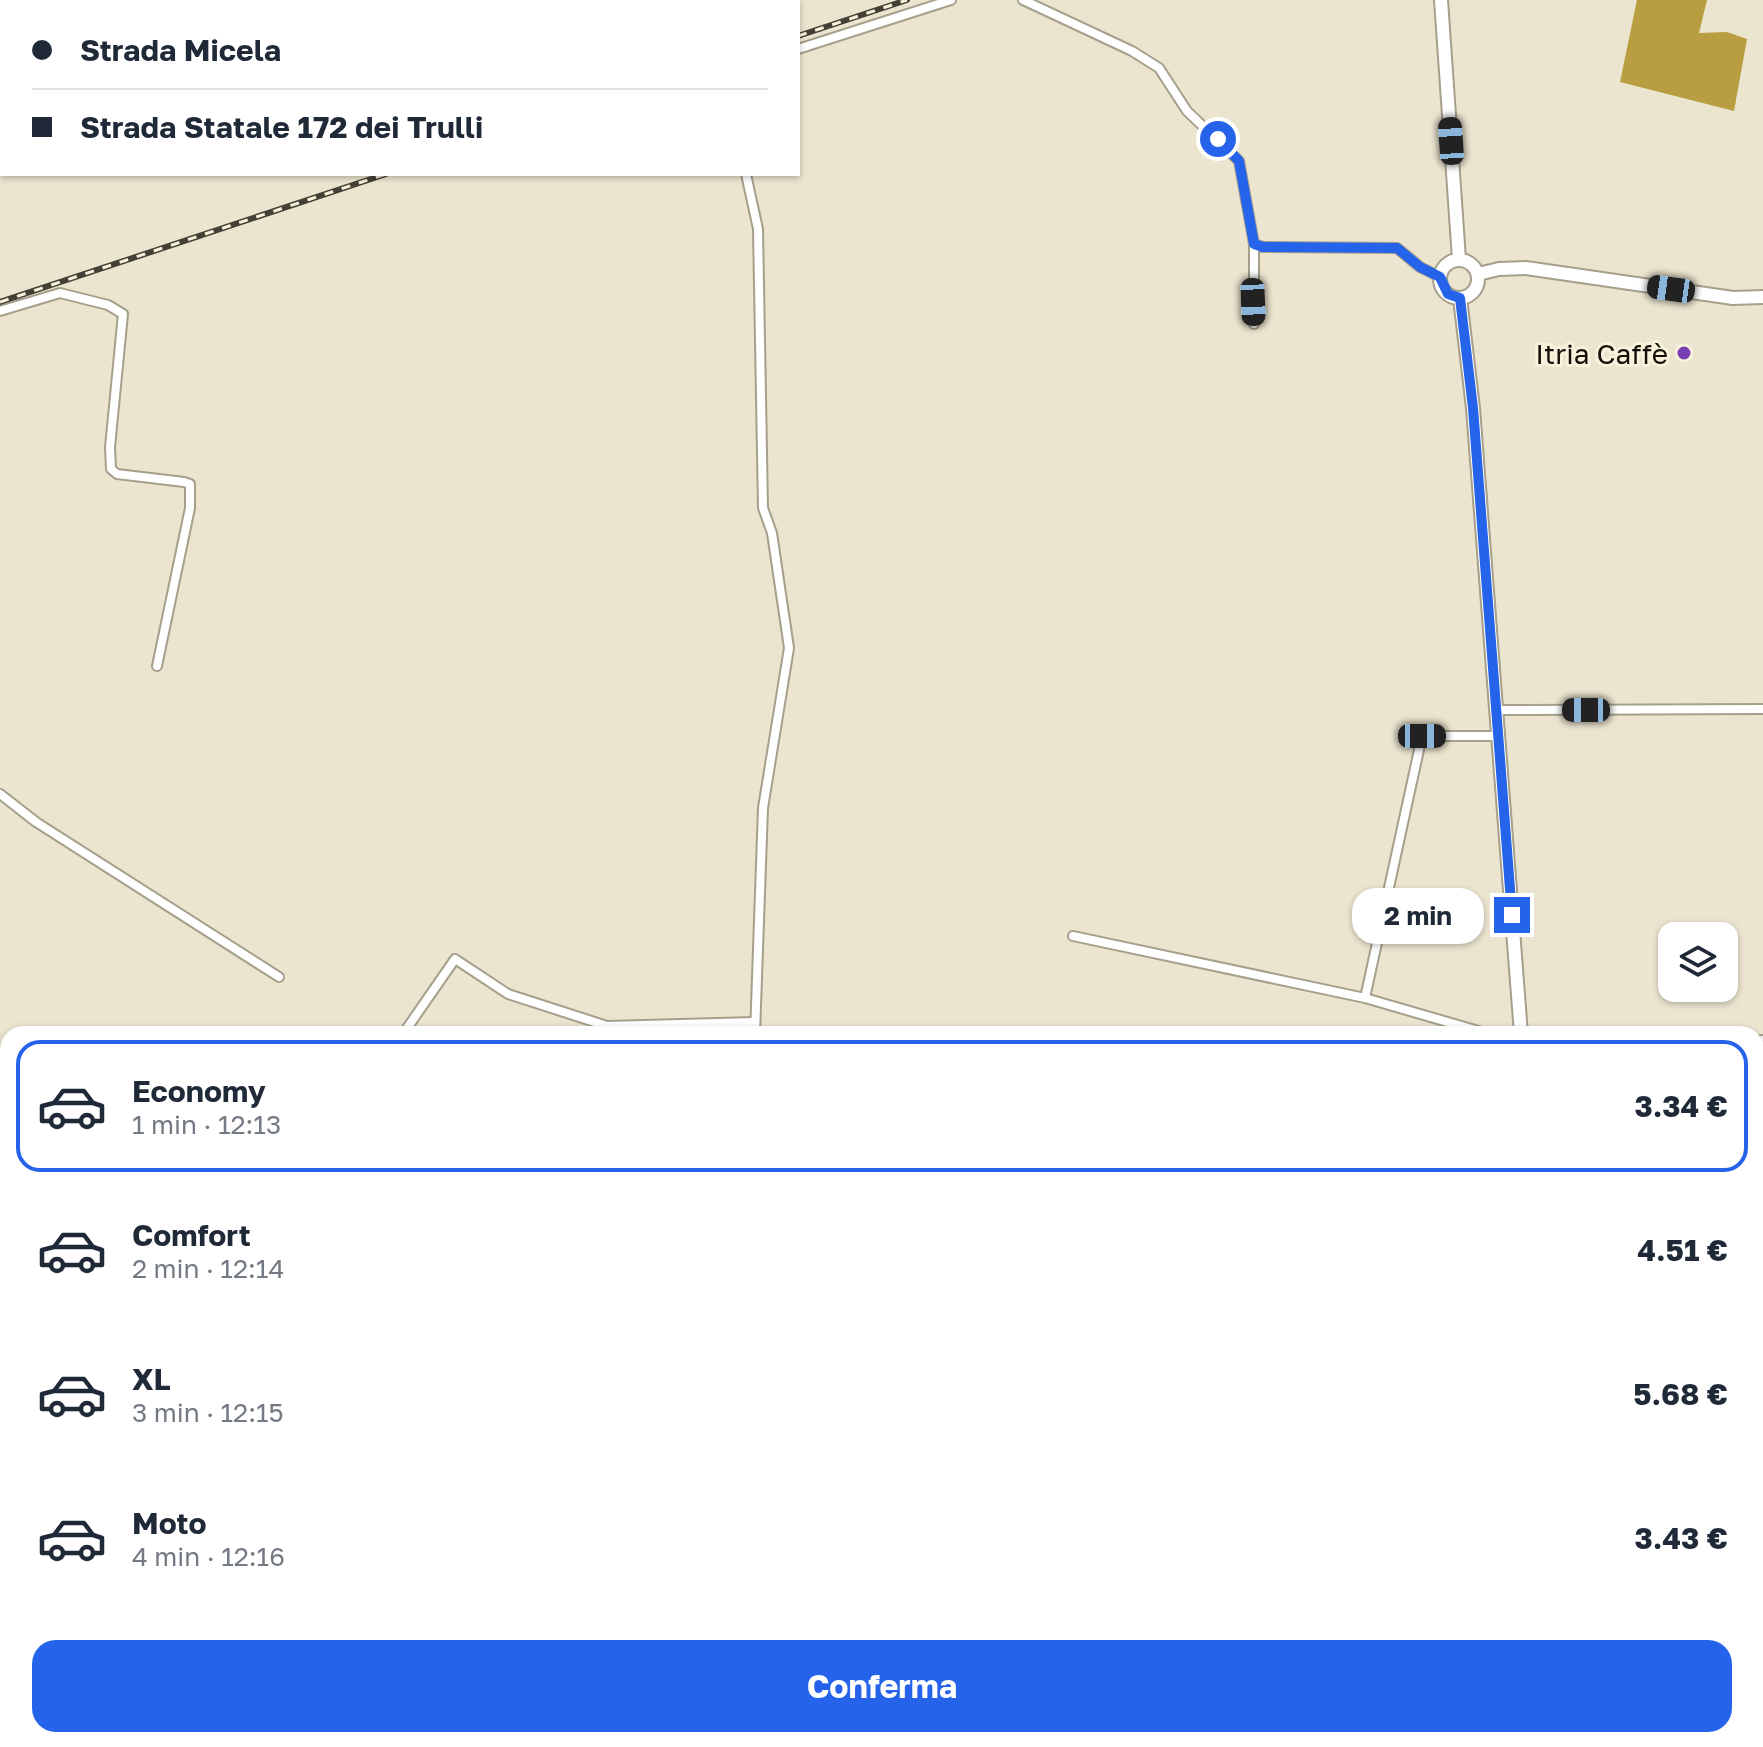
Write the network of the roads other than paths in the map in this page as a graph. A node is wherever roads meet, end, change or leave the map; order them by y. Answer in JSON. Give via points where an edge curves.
{"nodes":[{"id":1,"x":951,"y":0,"type":"edge"},
{"id":2,"x":1023,"y":0,"type":"edge"},
{"id":3,"x":1441,"y":0,"type":"edge"},
{"id":4,"x":800,"y":48,"type":"edge"},
{"id":5,"x":746,"y":176,"type":"edge"},
{"id":6,"x":1254,"y":244,"type":"junction"},
{"id":7,"x":1459,"y":259,"type":"junction"},
{"id":8,"x":1478,"y":274,"type":"junction"},
{"id":9,"x":1440,"y":277,"type":"junction"},
{"id":10,"x":1763,"y":297,"type":"edge"},
{"id":11,"x":1460,"y":298,"type":"junction"},
{"id":12,"x":0,"y":311,"type":"edge"},
{"id":13,"x":1254,"y":324,"type":"dead end"},
{"id":14,"x":157,"y":666,"type":"dead end"},
{"id":15,"x":1763,"y":709,"type":"edge"},
{"id":16,"x":1497,"y":710,"type":"junction"},
{"id":17,"x":1499,"y":736,"type":"junction"},
{"id":18,"x":0,"y":794,"type":"edge"},
{"id":19,"x":1073,"y":936,"type":"dead end"},
{"id":20,"x":279,"y":977,"type":"dead end"},
{"id":21,"x":1365,"y":998,"type":"junction"},
{"id":22,"x":755,"y":1022,"type":"junction"},
{"id":23,"x":409,"y":1026,"type":"edge"},
{"id":24,"x":607,"y":1026,"type":"edge"},
{"id":25,"x":607,"y":1026,"type":"edge"},
{"id":26,"x":755,"y":1026,"type":"edge"},
{"id":27,"x":1461,"y":1026,"type":"edge"},
{"id":28,"x":1520,"y":1026,"type":"edge"}],
"edges":[{"from":1,"to":4,"type":"street"},
{"from":2,"to":6,"type":"street","via":[[1159,68],[1187,111],[1239,161]]},
{"from":3,"to":7,"type":"main road"},
{"from":5,"to":22,"type":"street","via":[[758,229],[763,508],[772,533],[789,648],[763,808]]},
{"from":6,"to":9,"type":"street","via":[[1397,248]]},
{"from":6,"to":13,"type":"street"},
{"from":7,"to":8,"type":"main road","via":[[1472,263]]},
{"from":7,"to":9,"type":"main road","via":[[1448,262]]},
{"from":8,"to":10,"type":"main road","via":[[1526,268],[1733,298]]},
{"from":8,"to":11,"type":"main road","via":[[1475,290]]},
{"from":9,"to":11,"type":"main road","via":[[1448,294]]},
{"from":11,"to":16,"type":"main road"},
{"from":12,"to":14,"type":"street","via":[[60,293],[123,314],[111,469],[184,482],[191,489]]},
{"from":15,"to":16,"type":"street"},
{"from":16,"to":17,"type":"main road"},
{"from":17,"to":21,"type":"street","via":[[1422,736]]},
{"from":17,"to":28,"type":"main road"},
{"from":18,"to":20,"type":"street"},
{"from":19,"to":21,"type":"street"},
{"from":21,"to":27,"type":"street"},
{"from":22,"to":24,"type":"street"},
{"from":22,"to":26,"type":"street"},
{"from":23,"to":25,"type":"street","via":[[455,959],[508,994]]}]}
